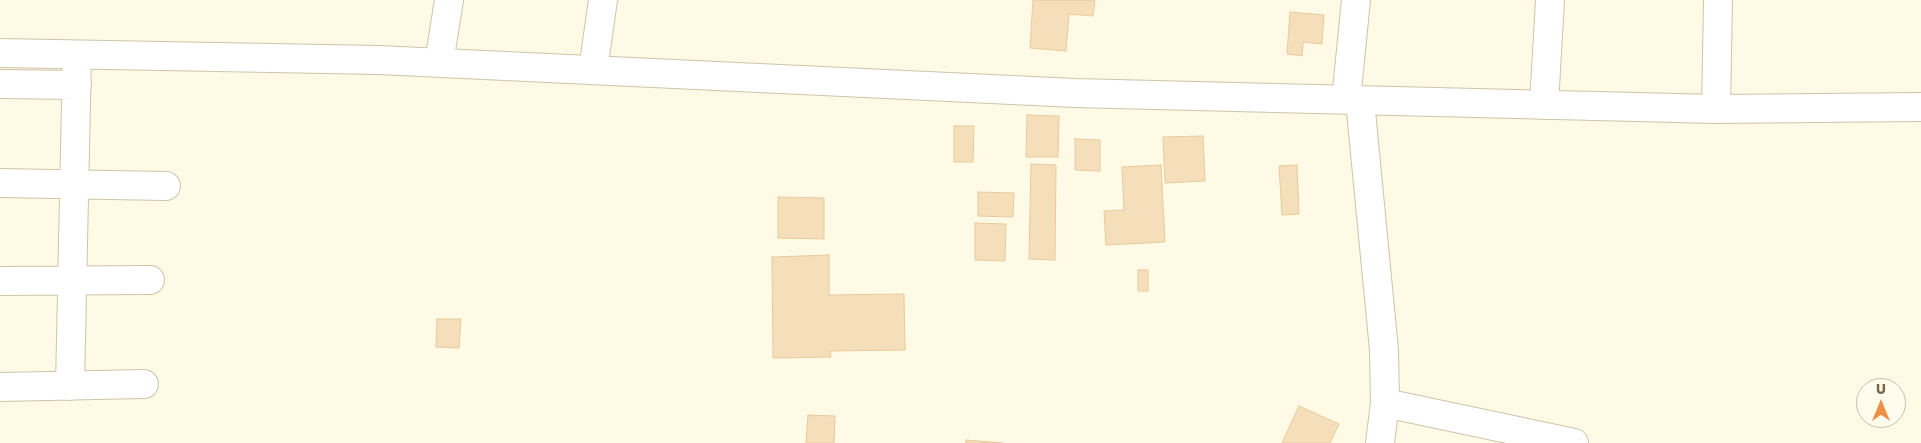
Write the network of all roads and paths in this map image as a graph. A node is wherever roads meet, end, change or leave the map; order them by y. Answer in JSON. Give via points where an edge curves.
{"nodes":[{"id":1,"x":449,"y":0,"type":"edge"},
{"id":2,"x":603,"y":0,"type":"edge"},
{"id":3,"x":1356,"y":0,"type":"edge"},
{"id":4,"x":1550,"y":0,"type":"edge"},
{"id":5,"x":1718,"y":0,"type":"edge"},
{"id":6,"x":0,"y":53,"type":"edge"},
{"id":7,"x":78,"y":55,"type":"junction"},
{"id":8,"x":439,"y":63,"type":"junction"},
{"id":9,"x":593,"y":70,"type":"junction"},
{"id":10,"x":0,"y":84,"type":"edge"},
{"id":11,"x":77,"y":85,"type":"junction"},
{"id":12,"x":1353,"y":100,"type":"junction"},
{"id":13,"x":1544,"y":105,"type":"junction"},
{"id":14,"x":1921,"y":107,"type":"edge"},
{"id":15,"x":1716,"y":109,"type":"junction"},
{"id":16,"x":0,"y":183,"type":"edge"},
{"id":17,"x":74,"y":185,"type":"junction"},
{"id":18,"x":166,"y":186,"type":"dead end"},
{"id":19,"x":73,"y":280,"type":"junction"},
{"id":20,"x":150,"y":280,"type":"dead end"},
{"id":21,"x":0,"y":281,"type":"edge"},
{"id":22,"x":144,"y":384,"type":"dead end"},
{"id":23,"x":70,"y":386,"type":"junction"},
{"id":24,"x":0,"y":387,"type":"edge"},
{"id":25,"x":1385,"y":403,"type":"junction"},
{"id":26,"x":1380,"y":443,"type":"edge"},
{"id":27,"x":1574,"y":443,"type":"edge"}],
"edges":[{"from":1,"to":8,"type":"street"},
{"from":2,"to":9,"type":"street"},
{"from":3,"to":12,"type":"street"},
{"from":4,"to":13,"type":"street"},
{"from":5,"to":15,"type":"street"},
{"from":6,"to":7,"type":"street"},
{"from":7,"to":8,"type":"street"},
{"from":7,"to":11,"type":"street"},
{"from":8,"to":9,"type":"street"},
{"from":9,"to":12,"type":"street","via":[[1075,93]]},
{"from":10,"to":11,"type":"street"},
{"from":11,"to":17,"type":"street"},
{"from":12,"to":13,"type":"street"},
{"from":12,"to":25,"type":"street","via":[[1384,350]]},
{"from":13,"to":15,"type":"street"},
{"from":14,"to":15,"type":"street"},
{"from":16,"to":17,"type":"street"},
{"from":17,"to":18,"type":"street"},
{"from":17,"to":19,"type":"street"},
{"from":19,"to":20,"type":"street"},
{"from":19,"to":21,"type":"street"},
{"from":19,"to":23,"type":"street"},
{"from":22,"to":23,"type":"street"},
{"from":23,"to":24,"type":"street"},
{"from":25,"to":26,"type":"street"},
{"from":25,"to":27,"type":"street"}]}
